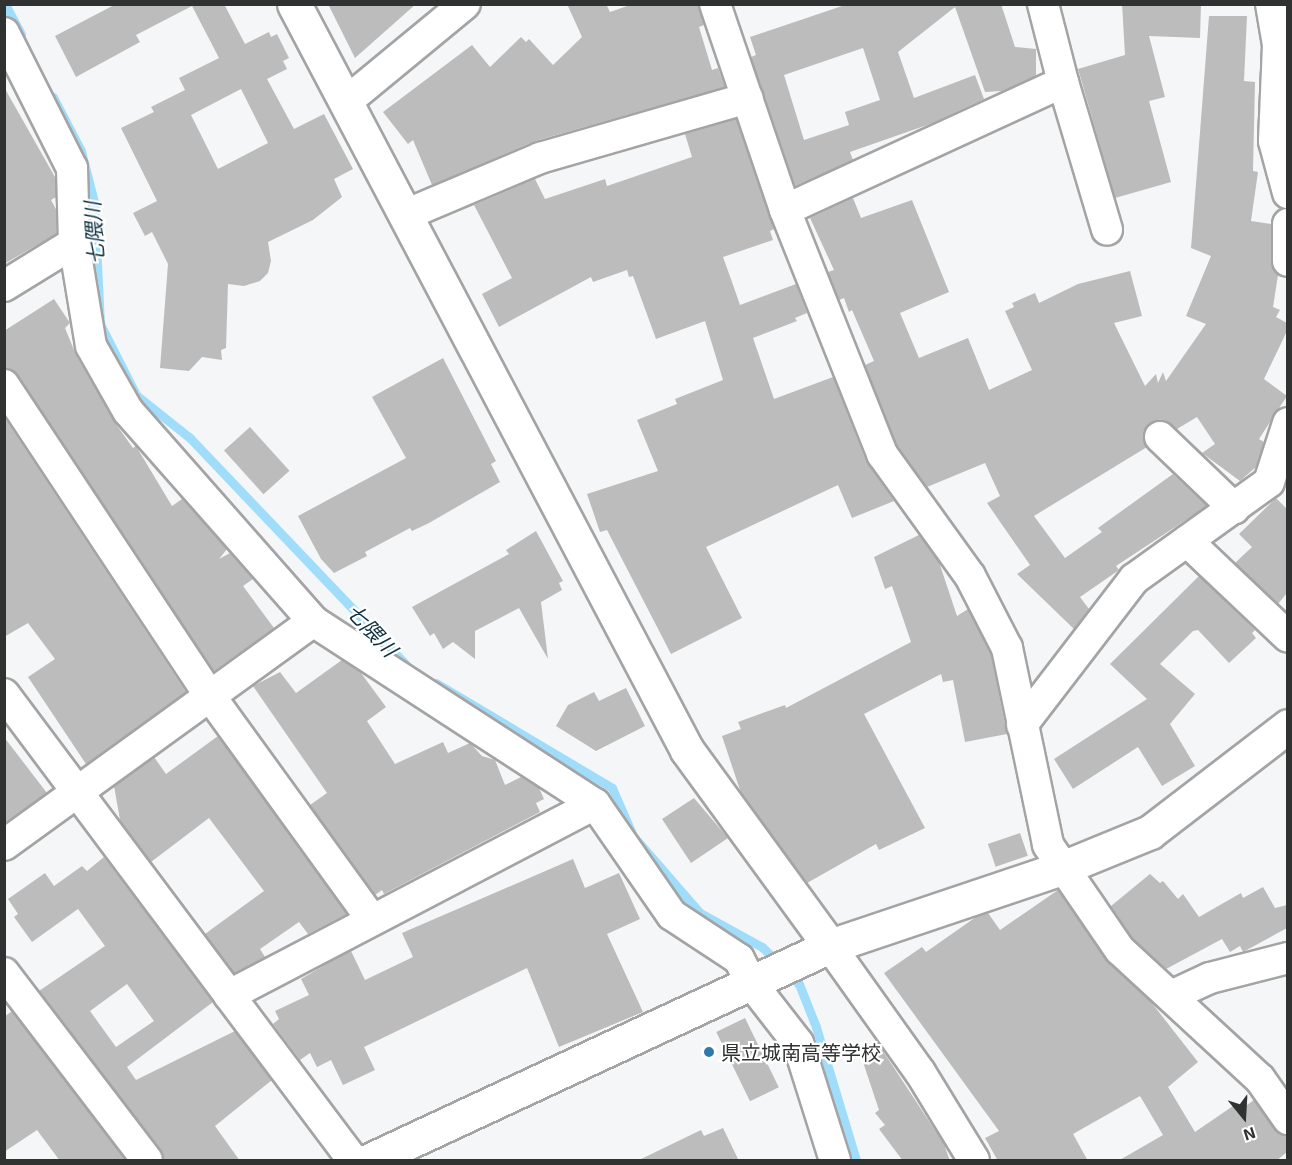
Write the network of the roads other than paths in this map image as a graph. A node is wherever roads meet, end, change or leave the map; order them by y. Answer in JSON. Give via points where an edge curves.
{"nodes":[{"id":1,"x":294,"y":4,"type":"edge"},
{"id":2,"x":465,"y":4,"type":"edge"},
{"id":3,"x":715,"y":4,"type":"edge"},
{"id":4,"x":1043,"y":4,"type":"edge"},
{"id":5,"x":1271,"y":4,"type":"edge"},
{"id":6,"x":4,"y":33,"type":"edge"},
{"id":7,"x":1063,"y":82,"type":"junction"},
{"id":8,"x":748,"y":98,"type":"junction"},
{"id":9,"x":346,"y":102,"type":"junction"},
{"id":10,"x":1287,"y":193,"type":"edge"},
{"id":11,"x":785,"y":210,"type":"junction"},
{"id":12,"x":405,"y":215,"type":"junction"},
{"id":13,"x":1287,"y":224,"type":"edge"},
{"id":14,"x":1107,"y":230,"type":"dead end"},
{"id":15,"x":74,"y":243,"type":"junction"},
{"id":16,"x":1287,"y":261,"type":"edge"},
{"id":17,"x":4,"y":286,"type":"edge"},
{"id":18,"x":4,"y":385,"type":"edge"},
{"id":19,"x":1287,"y":423,"type":"edge"},
{"id":20,"x":1160,"y":437,"type":"dead end"},
{"id":21,"x":1234,"y":508,"type":"junction"},
{"id":22,"x":1187,"y":541,"type":"junction"},
{"id":23,"x":313,"y":621,"type":"junction"},
{"id":24,"x":1287,"y":637,"type":"edge"},
{"id":25,"x":4,"y":694,"type":"edge"},
{"id":26,"x":210,"y":696,"type":"junction"},
{"id":27,"x":1023,"y":725,"type":"junction"},
{"id":28,"x":1287,"y":726,"type":"edge"},
{"id":29,"x":76,"y":793,"type":"junction"},
{"id":30,"x":595,"y":804,"type":"junction"},
{"id":31,"x":4,"y":845,"type":"edge"},
{"id":32,"x":1062,"y":868,"type":"junction"},
{"id":33,"x":372,"y":920,"type":"junction"},
{"id":34,"x":820,"y":951,"type":"junction"},
{"id":35,"x":1287,"y":958,"type":"edge"},
{"id":36,"x":4,"y":973,"type":"edge"},
{"id":37,"x":760,"y":979,"type":"junction"},
{"id":38,"x":229,"y":995,"type":"junction"},
{"id":39,"x":1171,"y":996,"type":"junction"},
{"id":40,"x":1287,"y":1119,"type":"edge"},
{"id":41,"x":147,"y":1161,"type":"edge"},
{"id":42,"x":352,"y":1161,"type":"edge"},
{"id":43,"x":370,"y":1161,"type":"edge"},
{"id":44,"x":835,"y":1161,"type":"edge"},
{"id":45,"x":974,"y":1161,"type":"edge"}],
"edges":[{"from":1,"to":9,"type":"street"},
{"from":2,"to":9,"type":"street"},
{"from":3,"to":8,"type":"street"},
{"from":4,"to":7,"type":"street"},
{"from":5,"to":10,"type":"street","via":[[1278,45],[1274,141]]},
{"from":6,"to":15,"type":"street","via":[[72,168]]},
{"from":7,"to":11,"type":"street"},
{"from":7,"to":14,"type":"street"},
{"from":8,"to":11,"type":"street"},
{"from":8,"to":12,"type":"street","via":[[540,158]]},
{"from":9,"to":12,"type":"street"},
{"from":11,"to":27,"type":"street","via":[[882,454],[970,576],[1007,648]]},
{"from":12,"to":34,"type":"street","via":[[687,750]]},
{"from":13,"to":16,"type":"street"},
{"from":15,"to":17,"type":"street"},
{"from":15,"to":23,"type":"street","via":[[91,346],[128,411]]},
{"from":18,"to":26,"type":"street"},
{"from":19,"to":21,"type":"street","via":[[1269,482]]},
{"from":20,"to":21,"type":"street"},
{"from":21,"to":22,"type":"street"},
{"from":22,"to":24,"type":"street"},
{"from":22,"to":27,"type":"street","via":[[1134,579]]},
{"from":23,"to":26,"type":"street"},
{"from":23,"to":30,"type":"street"},
{"from":25,"to":29,"type":"street"},
{"from":26,"to":29,"type":"street"},
{"from":26,"to":33,"type":"street"},
{"from":27,"to":32,"type":"street","via":[[1048,845]]},
{"from":28,"to":32,"type":"street","via":[[1150,832]]},
{"from":29,"to":31,"type":"street"},
{"from":29,"to":38,"type":"street"},
{"from":30,"to":33,"type":"street"},
{"from":30,"to":37,"type":"street","via":[[672,915],[739,959]]},
{"from":32,"to":34,"type":"street"},
{"from":32,"to":39,"type":"street","via":[[1120,950]]},
{"from":33,"to":38,"type":"street"},
{"from":34,"to":37,"type":"street"},
{"from":34,"to":45,"type":"street","via":[[920,1072]]},
{"from":35,"to":39,"type":"street","via":[[1210,978]]},
{"from":36,"to":41,"type":"street"},
{"from":37,"to":43,"type":"street"},
{"from":37,"to":44,"type":"street","via":[[798,1043]]},
{"from":38,"to":42,"type":"street"},
{"from":39,"to":40,"type":"street","via":[[1260,1079]]}]}
